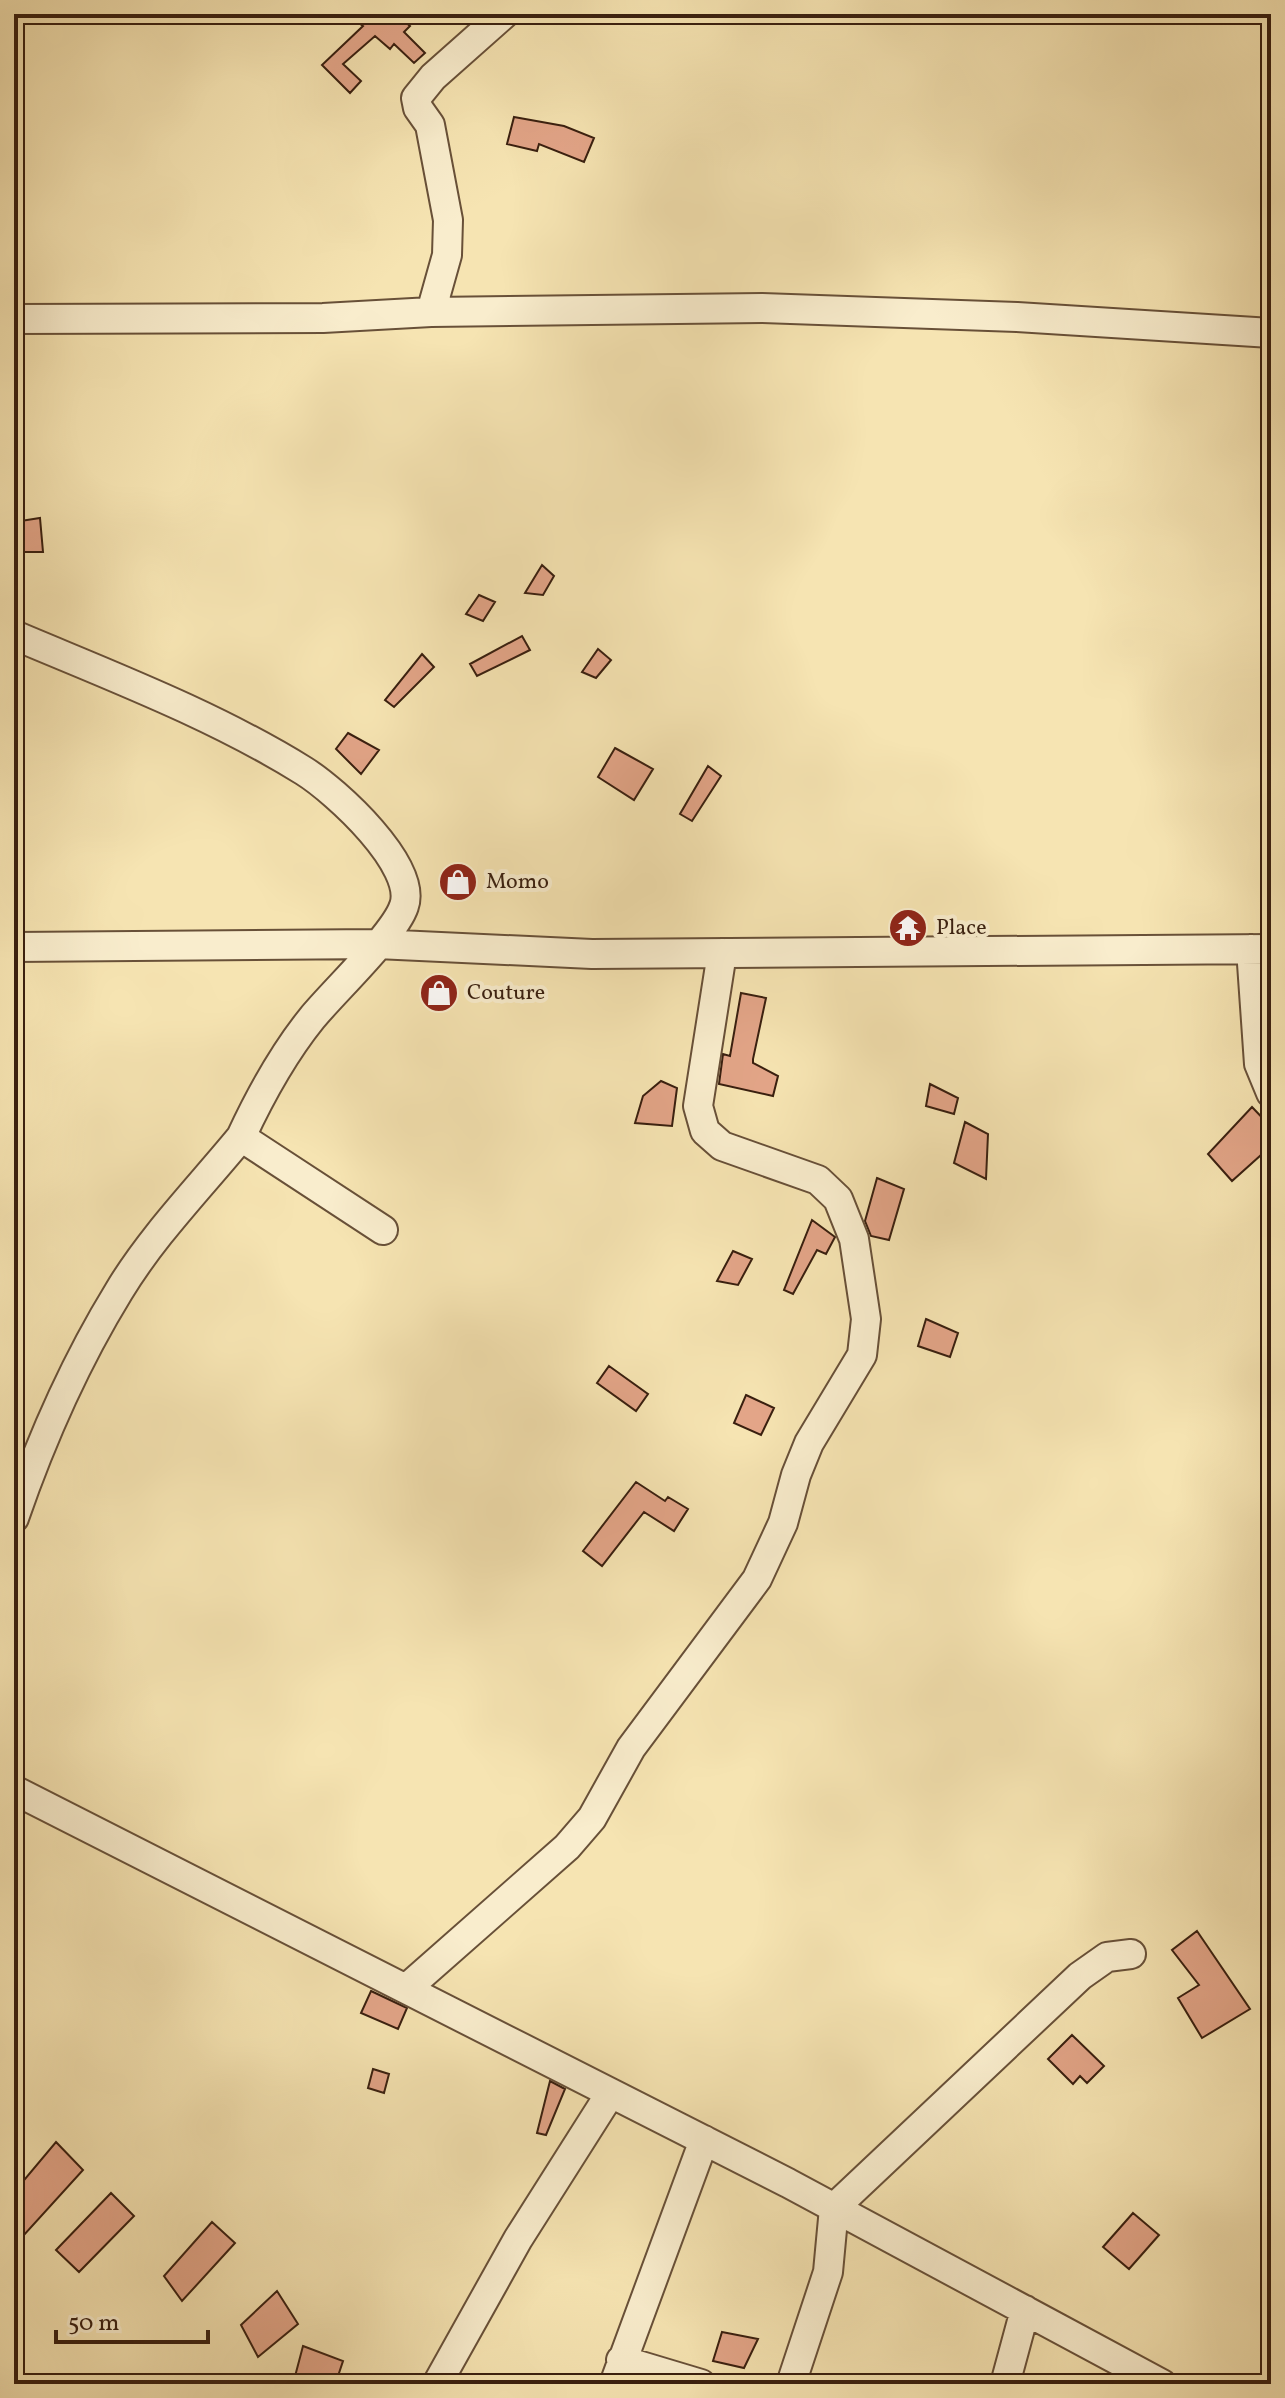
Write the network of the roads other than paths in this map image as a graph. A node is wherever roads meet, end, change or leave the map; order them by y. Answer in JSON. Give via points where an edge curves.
{"nodes":[{"id":1,"x":504,"y":14,"type":"edge"},
{"id":2,"x":431,"y":312,"type":"junction"},
{"id":3,"x":14,"y":319,"type":"edge"},
{"id":4,"x":1271,"y":333,"type":"edge"},
{"id":5,"x":14,"y":635,"type":"edge"},
{"id":6,"x":377,"y":944,"type":"junction"},
{"id":7,"x":14,"y":947,"type":"edge"},
{"id":8,"x":1261,"y":949,"type":"edge"},
{"id":9,"x":722,"y":953,"type":"junction"},
{"id":10,"x":1271,"y":1093,"type":"edge"},
{"id":11,"x":241,"y":1137,"type":"junction"},
{"id":12,"x":383,"y":1230,"type":"dead end"},
{"id":13,"x":14,"y":1518,"type":"edge"},
{"id":14,"x":14,"y":1790,"type":"edge"},
{"id":15,"x":1131,"y":1954,"type":"dead end"},
{"id":16,"x":407,"y":1988,"type":"junction"},
{"id":17,"x":610,"y":2094,"type":"junction"},
{"id":18,"x":704,"y":2140,"type":"junction"},
{"id":19,"x":834,"y":2208,"type":"junction"},
{"id":20,"x":1025,"y":2310,"type":"junction"},
{"id":21,"x":618,"y":2372,"type":"edge"},
{"id":22,"x":437,"y":2384,"type":"edge"},
{"id":23,"x":701,"y":2384,"type":"edge"},
{"id":24,"x":791,"y":2384,"type":"edge"},
{"id":25,"x":1005,"y":2384,"type":"edge"},
{"id":26,"x":1162,"y":2384,"type":"edge"}],
"edges":[{"from":1,"to":2,"type":"street","via":[[416,98],[430,125],[448,220],[447,255]]},
{"from":2,"to":3,"type":"street","via":[[323,318]]},
{"from":2,"to":4,"type":"street","via":[[819,309]]},
{"from":5,"to":6,"type":"street","via":[[268,750],[309,774],[374,835],[405,879],[404,908]]},
{"from":6,"to":7,"type":"street"},
{"from":6,"to":9,"type":"street","via":[[592,954]]},
{"from":6,"to":11,"type":"street","via":[[311,1020],[260,1096]]},
{"from":8,"to":9,"type":"street"},
{"from":8,"to":10,"type":"street","via":[[1259,1064]]},
{"from":9,"to":16,"type":"street","via":[[698,1106],[705,1131],[722,1146],[818,1180],[838,1199],[854,1239],[866,1319],[862,1355],[809,1443],[783,1523],[757,1579],[631,1748],[592,1818],[567,1847]]},
{"from":11,"to":12,"type":"street"},
{"from":11,"to":13,"type":"street","via":[[120,1288],[78,1367]]},
{"from":14,"to":16,"type":"street"},
{"from":15,"to":19,"type":"street","via":[[1107,1957],[1080,1976]]},
{"from":16,"to":17,"type":"street"},
{"from":17,"to":18,"type":"street"},
{"from":17,"to":22,"type":"street","via":[[518,2239]]},
{"from":18,"to":19,"type":"street"},
{"from":18,"to":21,"type":"street"},
{"from":19,"to":20,"type":"street"},
{"from":19,"to":24,"type":"street","via":[[828,2272]]},
{"from":20,"to":25,"type":"street"},
{"from":20,"to":26,"type":"street"},
{"from":21,"to":23,"type":"street"}]}
